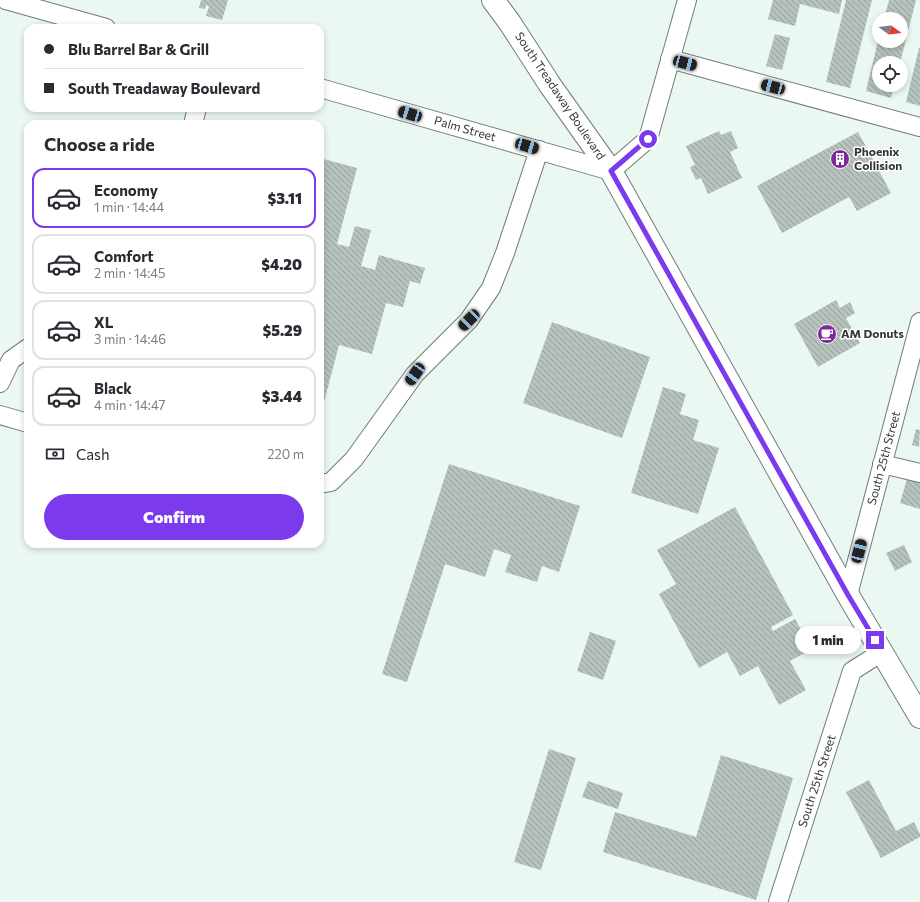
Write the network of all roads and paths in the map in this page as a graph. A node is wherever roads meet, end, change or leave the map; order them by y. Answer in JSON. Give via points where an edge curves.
{"nodes":[{"id":1,"x":6,"y":0,"type":"edge"},
{"id":2,"x":493,"y":0,"type":"edge"},
{"id":3,"x":687,"y":0,"type":"edge"},
{"id":4,"x":92,"y":24,"type":"edge"},
{"id":5,"x":670,"y":59,"type":"junction"},
{"id":6,"x":324,"y":89,"type":"edge"},
{"id":7,"x":920,"y":127,"type":"edge"},
{"id":8,"x":539,"y":150,"type":"junction"},
{"id":9,"x":611,"y":171,"type":"junction"},
{"id":10,"x":920,"y":322,"type":"edge"},
{"id":11,"x":24,"y":351,"type":"edge"},
{"id":12,"x":0,"y":383,"type":"edge"},
{"id":13,"x":0,"y":415,"type":"edge"},
{"id":14,"x":24,"y":422,"type":"edge"},
{"id":15,"x":882,"y":464,"type":"junction"},
{"id":16,"x":920,"y":473,"type":"edge"},
{"id":17,"x":324,"y":483,"type":"edge"},
{"id":18,"x":848,"y":595,"type":"junction"},
{"id":19,"x":882,"y":652,"type":"junction"},
{"id":20,"x":920,"y":717,"type":"edge"},
{"id":21,"x":778,"y":902,"type":"edge"}],
"edges":[{"from":1,"to":4,"type":"street"},
{"from":2,"to":9,"type":"main road","name":"South Treadaway Boulevard"},
{"from":3,"to":5,"type":"street"},
{"from":5,"to":7,"type":"street"},
{"from":5,"to":9,"type":"street","via":[[648,139]]},
{"from":6,"to":8,"type":"street","name":"Palm Street"},
{"from":8,"to":9,"type":"street","name":"Palm Street"},
{"from":8,"to":17,"type":"street","via":[[505,254],[491,288],[469,320],[415,374],[354,459],[331,482]]},
{"from":9,"to":18,"type":"main road","name":"South Treadaway Boulevard"},
{"from":10,"to":15,"type":"street","name":"South 25th Street"},
{"from":11,"to":12,"type":"street","via":[[11,360]]},
{"from":13,"to":14,"type":"street"},
{"from":15,"to":16,"type":"street"},
{"from":15,"to":18,"type":"street","name":"South 25th Street"},
{"from":18,"to":19,"type":"main road","name":"South Treadaway Boulevard"},
{"from":19,"to":20,"type":"main road","name":"South Treadaway Boulevard"},
{"from":19,"to":21,"type":"street","name":"South 25th Street","via":[[852,671]]}]}
